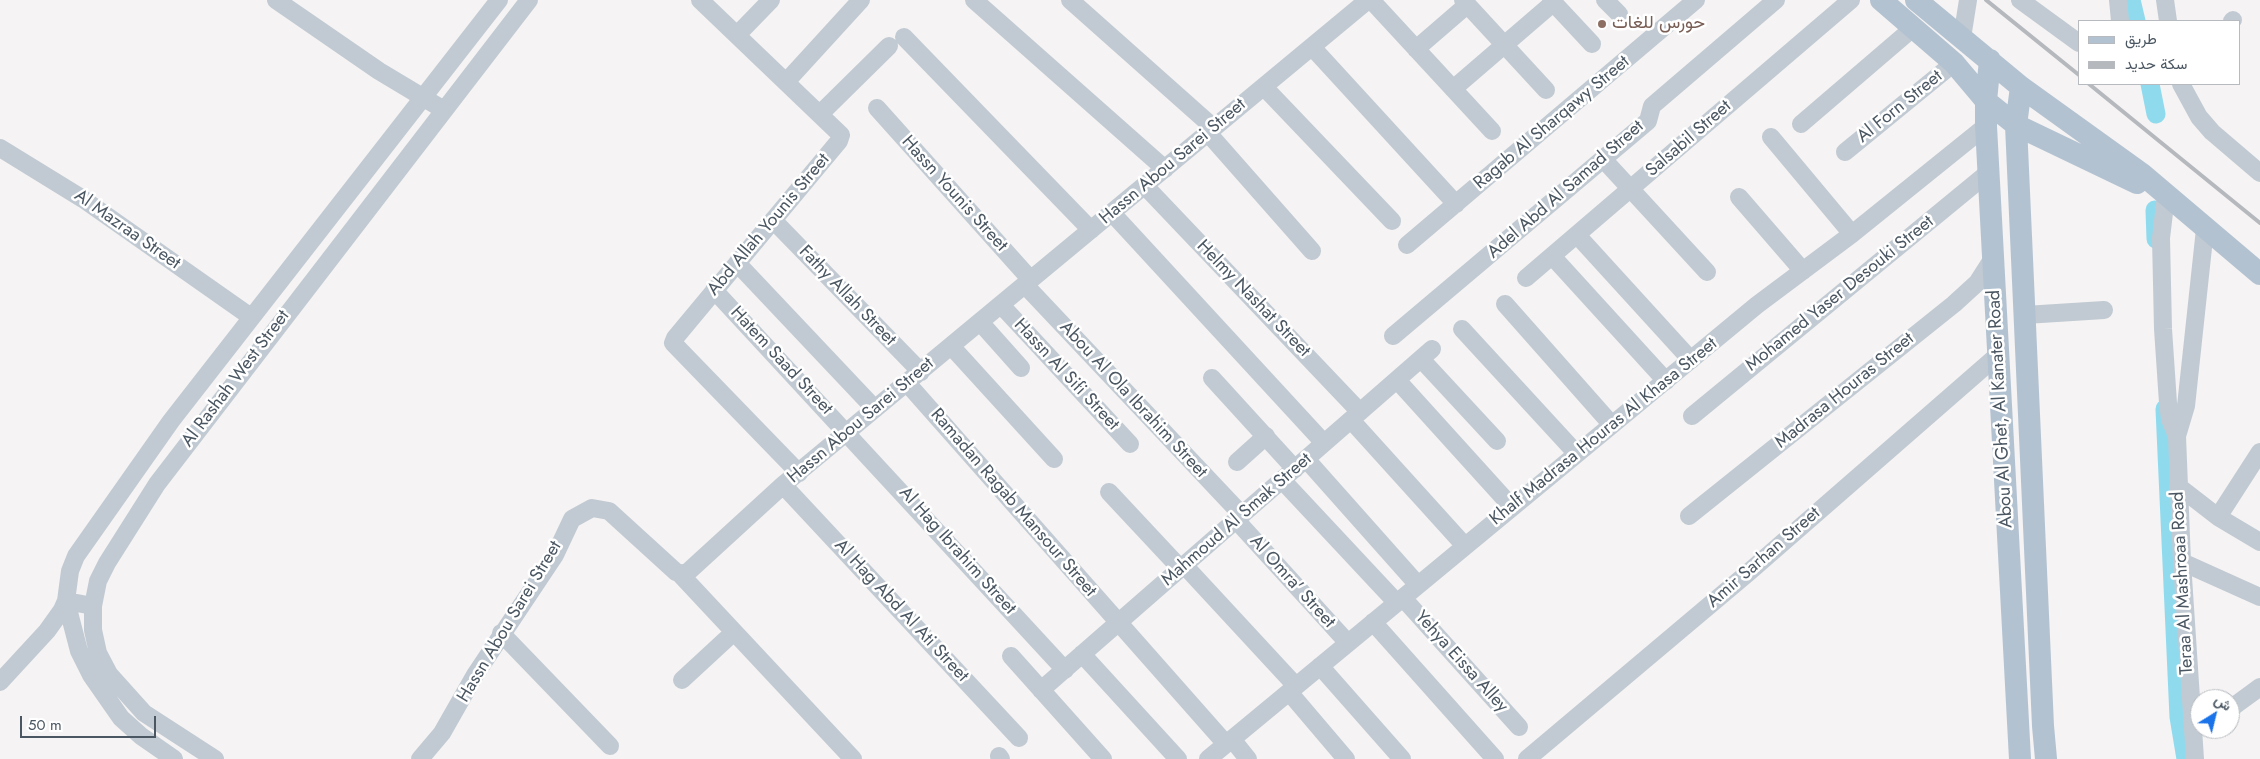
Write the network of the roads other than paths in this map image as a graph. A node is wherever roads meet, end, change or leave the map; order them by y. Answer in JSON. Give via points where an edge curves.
{"nodes":[{"id":1,"x":276,"y":0,"type":"edge"},
{"id":2,"x":499,"y":0,"type":"edge"},
{"id":3,"x":529,"y":0,"type":"edge"},
{"id":4,"x":700,"y":0,"type":"edge"},
{"id":5,"x":771,"y":0,"type":"edge"},
{"id":6,"x":861,"y":0,"type":"edge"},
{"id":7,"x":974,"y":0,"type":"edge"},
{"id":8,"x":1070,"y":0,"type":"edge"},
{"id":9,"x":1370,"y":0,"type":"edge"},
{"id":10,"x":1605,"y":0,"type":"edge"},
{"id":11,"x":1696,"y":0,"type":"edge"},
{"id":12,"x":1776,"y":0,"type":"edge"},
{"id":13,"x":1851,"y":0,"type":"edge"},
{"id":14,"x":1881,"y":0,"type":"edge"},
{"id":15,"x":1916,"y":0,"type":"edge"},
{"id":16,"x":1968,"y":0,"type":"edge"},
{"id":17,"x":2020,"y":0,"type":"edge"},
{"id":18,"x":2118,"y":0,"type":"edge"},
{"id":19,"x":2165,"y":0,"type":"edge"},
{"id":20,"x":1465,"y":2,"type":"edge"},
{"id":21,"x":1552,"y":2,"type":"edge"},
{"id":22,"x":1619,"y":14,"type":"dead end"},
{"id":23,"x":2120,"y":20,"type":"edge"},
{"id":24,"x":2168,"y":20,"type":"edge"},
{"id":25,"x":1913,"y":28,"type":"junction"},
{"id":26,"x":737,"y":35,"type":"junction"},
{"id":27,"x":904,"y":37,"type":"dead end"},
{"id":28,"x":1962,"y":38,"type":"junction"},
{"id":29,"x":2078,"y":42,"type":"edge"},
{"id":30,"x":1592,"y":44,"type":"dead end"},
{"id":31,"x":1504,"y":45,"type":"junction"},
{"id":32,"x":889,"y":46,"type":"dead end"},
{"id":33,"x":1312,"y":47,"type":"junction"},
{"id":34,"x":1416,"y":49,"type":"junction"},
{"id":35,"x":1990,"y":60,"type":"junction"},
{"id":36,"x":1954,"y":63,"type":"junction"},
{"id":37,"x":786,"y":82,"type":"junction"},
{"id":38,"x":1264,"y":87,"type":"junction"},
{"id":39,"x":2021,"y":87,"type":"junction"},
{"id":40,"x":2186,"y":87,"type":"edge"},
{"id":41,"x":1453,"y":89,"type":"junction"},
{"id":42,"x":1546,"y":90,"type":"dead end"},
{"id":43,"x":421,"y":97,"type":"junction"},
{"id":44,"x":1986,"y":101,"type":"junction"},
{"id":45,"x":877,"y":108,"type":"dead end"},
{"id":46,"x":444,"y":110,"type":"junction"},
{"id":47,"x":820,"y":114,"type":"junction"},
{"id":48,"x":1801,"y":124,"type":"dead end"},
{"id":49,"x":2016,"y":125,"type":"junction"},
{"id":50,"x":1986,"y":126,"type":"junction"},
{"id":51,"x":1211,"y":130,"type":"junction"},
{"id":52,"x":1492,"y":131,"type":"dead end"},
{"id":53,"x":1771,"y":137,"type":"dead end"},
{"id":54,"x":0,"y":148,"type":"edge"},
{"id":55,"x":1845,"y":152,"type":"dead end"},
{"id":56,"x":1603,"y":159,"type":"junction"},
{"id":57,"x":1165,"y":169,"type":"junction"},
{"id":58,"x":1989,"y":172,"type":"junction"},
{"id":59,"x":2260,"y":173,"type":"edge"},
{"id":60,"x":1145,"y":186,"type":"junction"},
{"id":61,"x":1631,"y":190,"type":"junction"},
{"id":62,"x":2160,"y":191,"type":"junction"},
{"id":63,"x":1739,"y":197,"type":"dead end"},
{"id":64,"x":1456,"y":204,"type":"junction"},
{"id":65,"x":1112,"y":213,"type":"junction"},
{"id":66,"x":773,"y":220,"type":"junction"},
{"id":67,"x":1392,"y":221,"type":"dead end"},
{"id":68,"x":1091,"y":230,"type":"junction"},
{"id":69,"x":2206,"y":230,"type":"junction"},
{"id":70,"x":1852,"y":234,"type":"junction"},
{"id":71,"x":1577,"y":235,"type":"junction"},
{"id":72,"x":1407,"y":245,"type":"dead end"},
{"id":73,"x":1312,"y":251,"type":"dead end"},
{"id":74,"x":1552,"y":256,"type":"junction"},
{"id":75,"x":1993,"y":258,"type":"junction"},
{"id":76,"x":737,"y":263,"type":"junction"},
{"id":77,"x":1803,"y":271,"type":"junction"},
{"id":78,"x":1707,"y":272,"type":"dead end"},
{"id":79,"x":2260,"y":274,"type":"edge"},
{"id":80,"x":1526,"y":278,"type":"dead end"},
{"id":81,"x":1028,"y":283,"type":"junction"},
{"id":82,"x":275,"y":286,"type":"junction"},
{"id":83,"x":714,"y":290,"type":"junction"},
{"id":84,"x":296,"y":301,"type":"junction"},
{"id":85,"x":1505,"y":304,"type":"dead end"},
{"id":86,"x":1001,"y":305,"type":"junction"},
{"id":87,"x":2104,"y":310,"type":"dead end"},
{"id":88,"x":2025,"y":315,"type":"junction"},
{"id":89,"x":252,"y":317,"type":"junction"},
{"id":90,"x":980,"y":322,"type":"junction"},
{"id":91,"x":1462,"y":329,"type":"dead end"},
{"id":92,"x":1393,"y":336,"type":"dead end"},
{"id":93,"x":951,"y":346,"type":"junction"},
{"id":94,"x":2000,"y":354,"type":"junction"},
{"id":95,"x":1691,"y":360,"type":"junction"},
{"id":96,"x":1021,"y":368,"type":"dead end"},
{"id":97,"x":914,"y":377,"type":"junction"},
{"id":98,"x":1212,"y":378,"type":"dead end"},
{"id":99,"x":1397,"y":380,"type":"junction"},
{"id":100,"x":1666,"y":381,"type":"junction"},
{"id":101,"x":875,"y":409,"type":"junction"},
{"id":102,"x":1356,"y":416,"type":"junction"},
{"id":103,"x":1692,"y":416,"type":"dead end"},
{"id":104,"x":1612,"y":424,"type":"junction"},
{"id":105,"x":848,"y":433,"type":"junction"},
{"id":106,"x":1266,"y":436,"type":"junction"},
{"id":107,"x":2177,"y":436,"type":"junction"},
{"id":108,"x":1497,"y":441,"type":"dead end"},
{"id":109,"x":1324,"y":443,"type":"junction"},
{"id":110,"x":1130,"y":444,"type":"dead end"},
{"id":111,"x":2260,"y":452,"type":"edge"},
{"id":112,"x":1577,"y":454,"type":"junction"},
{"id":113,"x":1054,"y":459,"type":"dead end"},
{"id":114,"x":1237,"y":462,"type":"dead end"},
{"id":115,"x":1301,"y":464,"type":"junction"},
{"id":116,"x":799,"y":473,"type":"junction"},
{"id":117,"x":1282,"y":480,"type":"junction"},
{"id":118,"x":783,"y":485,"type":"junction"},
{"id":119,"x":2178,"y":486,"type":"junction"},
{"id":120,"x":1109,"y":492,"type":"dead end"},
{"id":121,"x":1512,"y":507,"type":"junction"},
{"id":122,"x":1689,"y":516,"type":"dead end"},
{"id":123,"x":2218,"y":517,"type":"junction"},
{"id":124,"x":1239,"y":518,"type":"junction"},
{"id":125,"x":99,"y":523,"type":"junction"},
{"id":126,"x":122,"y":538,"type":"junction"},
{"id":127,"x":2260,"y":542,"type":"edge"},
{"id":128,"x":1465,"y":546,"type":"junction"},
{"id":129,"x":2182,"y":562,"type":"junction"},
{"id":130,"x":1183,"y":567,"type":"junction"},
{"id":131,"x":680,"y":574,"type":"junction"},
{"id":132,"x":1418,"y":585,"type":"junction"},
{"id":133,"x":2260,"y":597,"type":"edge"},
{"id":134,"x":1400,"y":600,"type":"junction"},
{"id":135,"x":66,"y":601,"type":"junction"},
{"id":136,"x":93,"y":606,"type":"junction"},
{"id":137,"x":1373,"y":622,"type":"junction"},
{"id":138,"x":1118,"y":623,"type":"junction"},
{"id":139,"x":734,"y":632,"type":"junction"},
{"id":140,"x":501,"y":633,"type":"junction"},
{"id":141,"x":1348,"y":643,"type":"junction"},
{"id":142,"x":1082,"y":654,"type":"junction"},
{"id":143,"x":1011,"y":656,"type":"dead end"},
{"id":144,"x":1320,"y":666,"type":"junction"},
{"id":145,"x":1065,"y":670,"type":"junction"},
{"id":146,"x":682,"y":680,"type":"dead end"},
{"id":147,"x":0,"y":682,"type":"edge"},
{"id":148,"x":2260,"y":687,"type":"edge"},
{"id":149,"x":1292,"y":689,"type":"junction"},
{"id":150,"x":2194,"y":689,"type":"edge"},
{"id":151,"x":1041,"y":690,"type":"junction"},
{"id":152,"x":2240,"y":702,"type":"edge"},
{"id":153,"x":1519,"y":726,"type":"dead end"},
{"id":154,"x":1019,"y":738,"type":"dead end"},
{"id":155,"x":2197,"y":739,"type":"edge"},
{"id":156,"x":1229,"y":742,"type":"junction"},
{"id":157,"x":610,"y":746,"type":"dead end"},
{"id":158,"x":1536,"y":756,"type":"edge"},
{"id":159,"x":174,"y":759,"type":"edge"},
{"id":160,"x":215,"y":759,"type":"edge"},
{"id":161,"x":420,"y":759,"type":"edge"},
{"id":162,"x":853,"y":759,"type":"edge"},
{"id":163,"x":1103,"y":759,"type":"edge"},
{"id":164,"x":1178,"y":759,"type":"edge"},
{"id":165,"x":1208,"y":759,"type":"edge"},
{"id":166,"x":1248,"y":759,"type":"edge"},
{"id":167,"x":1346,"y":759,"type":"edge"},
{"id":168,"x":1402,"y":759,"type":"edge"},
{"id":169,"x":1495,"y":759,"type":"edge"},
{"id":170,"x":2020,"y":759,"type":"edge"},
{"id":171,"x":2046,"y":759,"type":"edge"},
{"id":172,"x":2195,"y":759,"type":"edge"}],
"edges":[{"from":1,"to":43,"type":"street"},
{"from":2,"to":43,"type":"street","name":"Al Rashah West Street"},
{"from":3,"to":46,"type":"street","name":"Al Rashah West Street"},
{"from":4,"to":26,"type":"street"},
{"from":5,"to":26,"type":"street"},
{"from":6,"to":37,"type":"street"},
{"from":7,"to":57,"type":"street"},
{"from":8,"to":51,"type":"street"},
{"from":9,"to":33,"type":"street","name":"Hassn Abou Sarei Street"},
{"from":9,"to":34,"type":"street"},
{"from":10,"to":22,"type":"street"},
{"from":11,"to":64,"type":"street","name":"Ragab Al Sharqawy Street"},
{"from":12,"to":56,"type":"street","name":"Adel Abd Al Samad Street","via":[[1652,106],[1648,121]]},
{"from":13,"to":61,"type":"street","name":"Salsabil Street"},
{"from":14,"to":25,"type":"main road"},
{"from":15,"to":28,"type":"main road"},
{"from":16,"to":28,"type":"street"},
{"from":17,"to":29,"type":"street"},
{"from":18,"to":23,"type":"street"},
{"from":19,"to":24,"type":"street"},
{"from":20,"to":31,"type":"street"},
{"from":20,"to":34,"type":"street"},
{"from":21,"to":30,"type":"street"},
{"from":21,"to":31,"type":"street"},
{"from":25,"to":36,"type":"main road"},
{"from":25,"to":48,"type":"street"},
{"from":26,"to":37,"type":"street"},
{"from":27,"to":68,"type":"street"},
{"from":28,"to":35,"type":"main road"},
{"from":31,"to":41,"type":"street"},
{"from":31,"to":42,"type":"street"},
{"from":32,"to":47,"type":"street"},
{"from":33,"to":38,"type":"street","name":"Hassn Abou Sarei Street"},
{"from":33,"to":64,"type":"street"},
{"from":34,"to":41,"type":"street"},
{"from":35,"to":39,"type":"main road"},
{"from":35,"to":44,"type":"main road","name":"Abou Al Ghet, Al Kanater Road"},
{"from":36,"to":44,"type":"main road"},
{"from":36,"to":55,"type":"street","name":"Al Forn Street"},
{"from":37,"to":47,"type":"street"},
{"from":38,"to":51,"type":"street","name":"Hassn Abou Sarei Street"},
{"from":38,"to":67,"type":"street"},
{"from":39,"to":49,"type":"main road","name":"Abou Al Ghet, Al Kanater Road"},
{"from":39,"to":62,"type":"main road","via":[[2142,174]]},
{"from":40,"to":59,"type":"street","via":[[2199,116],[2212,132]]},
{"from":41,"to":52,"type":"street"},
{"from":43,"to":46,"type":"street"},
{"from":43,"to":82,"type":"street","name":"Al Rashah West Street"},
{"from":44,"to":49,"type":"main road"},
{"from":44,"to":50,"type":"main road","name":"Abou Al Ghet, Al Kanater Road"},
{"from":45,"to":81,"type":"street","name":"Hassn Younis Street"},
{"from":46,"to":84,"type":"street","name":"Al Rashah West Street"},
{"from":47,"to":66,"type":"street","name":"Abd Allah Younis Street","via":[[841,138]]},
{"from":49,"to":62,"type":"main road","via":[[2138,184]]},
{"from":49,"to":88,"type":"main road","name":"Abou Al Ghet, Al Kanater Road"},
{"from":50,"to":58,"type":"main road","name":"Abou Al Ghet, Al Kanater Road"},
{"from":50,"to":70,"type":"street","name":"Khalf Madrasa Houras Al Khasa Street"},
{"from":51,"to":57,"type":"street","name":"Hassn Abou Sarei Street"},
{"from":51,"to":73,"type":"street"},
{"from":53,"to":70,"type":"street"},
{"from":54,"to":89,"type":"street","name":"Al Mazraa Street","via":[[83,199]]},
{"from":56,"to":61,"type":"street"},
{"from":56,"to":92,"type":"street","name":"Adel Abd Al Samad Street"},
{"from":57,"to":60,"type":"street","name":"Hassn Abou Sarei Street"},
{"from":58,"to":75,"type":"main road","name":"Abou Al Ghet, Al Kanater Road"},
{"from":58,"to":103,"type":"street","name":"Mohamed Yaser Desouki Street"},
{"from":60,"to":65,"type":"street","name":"Hassn Abou Sarei Street"},
{"from":60,"to":102,"type":"street","name":"Helmy Nashat Street"},
{"from":61,"to":71,"type":"street","name":"Salsabil Street"},
{"from":61,"to":78,"type":"street"},
{"from":62,"to":69,"type":"main road"},
{"from":62,"to":107,"type":"street","name":"Teraa Al Mashroaa Road","via":[[2168,403]]},
{"from":63,"to":77,"type":"street"},
{"from":64,"to":72,"type":"street","name":"Ragab Al Sharqawy Street"},
{"from":65,"to":68,"type":"street","name":"Hassn Abou Sarei Street"},
{"from":65,"to":109,"type":"street"},
{"from":66,"to":76,"type":"street","name":"Abd Allah Younis Street"},
{"from":66,"to":97,"type":"street","name":"Fathy Allah Street"},
{"from":68,"to":81,"type":"street","name":"Hassn Abou Sarei Street"},
{"from":69,"to":79,"type":"main road"},
{"from":69,"to":107,"type":"street","name":"Teraa Al Mashroaa Road","via":[[2186,406]]},
{"from":70,"to":77,"type":"street","name":"Khalf Madrasa Houras Al Khasa Street"},
{"from":71,"to":74,"type":"street","name":"Salsabil Street"},
{"from":71,"to":95,"type":"street"},
{"from":74,"to":80,"type":"street","name":"Salsabil Street"},
{"from":74,"to":100,"type":"street"},
{"from":75,"to":94,"type":"main road","name":"Abou Al Ghet, Al Kanater Road"},
{"from":75,"to":122,"type":"street","name":"Madrasa Houras Street","via":[[1977,283],[1954,304]]},
{"from":76,"to":83,"type":"street","name":"Abd Allah Younis Street"},
{"from":76,"to":101,"type":"street"},
{"from":77,"to":95,"type":"street","name":"Khalf Madrasa Houras Al Khasa Street"},
{"from":81,"to":86,"type":"street","name":"Hassn Abou Sarei Street"},
{"from":81,"to":124,"type":"street","name":"Abou Al Ola Ibrahim Street"},
{"from":82,"to":84,"type":"street"},
{"from":82,"to":89,"type":"street","name":"Al Rashah West Street"},
{"from":83,"to":105,"type":"street","name":"Hatem Saad Street"},
{"from":83,"to":116,"type":"street","name":"Abd Allah Younis Street","via":[[675,338],[674,346]]},
{"from":84,"to":126,"type":"street","name":"Al Rashah West Street","via":[[157,484]]},
{"from":85,"to":104,"type":"street"},
{"from":86,"to":90,"type":"street","name":"Hassn Abou Sarei Street"},
{"from":86,"to":110,"type":"street","name":"Hassn Al Sifi Street"},
{"from":87,"to":88,"type":"street"},
{"from":88,"to":171,"type":"main road","name":"Abou Al Ghet, Al Kanater Road"},
{"from":89,"to":125,"type":"street","name":"Al Rashah West Street","via":[[171,421]]},
{"from":90,"to":93,"type":"street","name":"Hassn Abou Sarei Street"},
{"from":90,"to":96,"type":"street"},
{"from":91,"to":112,"type":"street"},
{"from":93,"to":97,"type":"street","name":"Hassn Abou Sarei Street"},
{"from":93,"to":113,"type":"street"},
{"from":94,"to":158,"type":"street","name":"Amir Sarhan Street"},
{"from":94,"to":170,"type":"main road","name":"Abou Al Ghet, Al Kanater Road"},
{"from":95,"to":100,"type":"street","name":"Khalf Madrasa Houras Al Khasa Street"},
{"from":97,"to":101,"type":"street","name":"Hassn Abou Sarei Street"},
{"from":97,"to":138,"type":"street","name":"Ramadan Ragab Mansour Street"},
{"from":98,"to":106,"type":"street","name":"Yehya Eissa Alley"},
{"from":99,"to":102,"type":"street","name":"Mahmoud Al Smak Street"},
{"from":99,"to":108,"type":"street","name":"Mahmoud Al Smak Street","via":[[1426,354]]},
{"from":99,"to":121,"type":"street"},
{"from":100,"to":104,"type":"street","name":"Khalf Madrasa Houras Al Khasa Street"},
{"from":101,"to":105,"type":"street","name":"Hassn Abou Sarei Street"},
{"from":102,"to":109,"type":"street","name":"Mahmoud Al Smak Street"},
{"from":102,"to":128,"type":"street","name":"Helmy Nashat Street"},
{"from":104,"to":112,"type":"street","name":"Khalf Madrasa Houras Al Khasa Street"},
{"from":105,"to":116,"type":"street","name":"Hassn Abou Sarei Street"},
{"from":105,"to":145,"type":"street","name":"Al Hag Ibrahim Street"},
{"from":106,"to":114,"type":"street"},
{"from":106,"to":115,"type":"street","name":"Yehya Eissa Alley"},
{"from":107,"to":119,"type":"street","name":"Teraa Al Mashroaa Road"},
{"from":109,"to":115,"type":"street","name":"Mahmoud Al Smak Street"},
{"from":111,"to":123,"type":"street"},
{"from":112,"to":121,"type":"street","name":"Khalf Madrasa Houras Al Khasa Street"},
{"from":115,"to":117,"type":"street","name":"Mahmoud Al Smak Street"},
{"from":115,"to":132,"type":"street","name":"Yehya Eissa Alley"},
{"from":116,"to":118,"type":"street","name":"Hassn Abou Sarei Street"},
{"from":117,"to":124,"type":"street","name":"Mahmoud Al Smak Street"},
{"from":117,"to":134,"type":"street","name":"Yehya Eissa Alley"},
{"from":118,"to":131,"type":"street","name":"Hassn Abou Sarei Street","via":[[698,566]]},
{"from":118,"to":154,"type":"street","name":"Al Hag Abd Al Ati Street"},
{"from":119,"to":123,"type":"street"},
{"from":119,"to":129,"type":"street","name":"Teraa Al Mashroaa Road"},
{"from":120,"to":130,"type":"street"},
{"from":121,"to":128,"type":"street","name":"Khalf Madrasa Houras Al Khasa Street"},
{"from":123,"to":127,"type":"street"},
{"from":124,"to":130,"type":"street","name":"Mahmoud Al Smak Street"},
{"from":124,"to":141,"type":"street","name":"Al Omra' Street"},
{"from":125,"to":126,"type":"street"},
{"from":125,"to":135,"type":"street","name":"Al Rashah West Street","via":[[76,556],[70,571]]},
{"from":126,"to":136,"type":"street","name":"Al Rashah West Street","via":[[98,581]]},
{"from":128,"to":132,"type":"street","name":"Khalf Madrasa Houras Al Khasa Street"},
{"from":129,"to":133,"type":"street"},
{"from":129,"to":150,"type":"street","name":"Teraa Al Mashroaa Road"},
{"from":130,"to":138,"type":"street","name":"Mahmoud Al Smak Street"},
{"from":130,"to":149,"type":"street"},
{"from":131,"to":139,"type":"street"},
{"from":131,"to":140,"type":"street","name":"Hassn Abou Sarei Street","via":[[609,511],[599,507],[586,510],[567,526],[554,555]]},
{"from":132,"to":134,"type":"street","name":"Khalf Madrasa Houras Al Khasa Street"},
{"from":134,"to":137,"type":"street","name":"Khalf Madrasa Houras Al Khasa Street"},
{"from":134,"to":153,"type":"street","name":"Yehya Eissa Alley"},
{"from":135,"to":136,"type":"street"},
{"from":135,"to":147,"type":"street","via":[[47,631]]},
{"from":135,"to":159,"type":"street","name":"Al Rashah West Street","via":[[79,651],[105,697],[141,736]]},
{"from":136,"to":160,"type":"street","name":"Al Rashah West Street","via":[[93,630],[98,653],[124,693],[144,712]]},
{"from":137,"to":141,"type":"street","name":"Khalf Madrasa Houras Al Khasa Street"},
{"from":137,"to":169,"type":"street"},
{"from":138,"to":142,"type":"street","name":"Mahmoud Al Smak Street"},
{"from":138,"to":156,"type":"street","name":"Ramadan Ragab Mansour Street"},
{"from":139,"to":146,"type":"street"},
{"from":139,"to":162,"type":"street"},
{"from":140,"to":157,"type":"street"},
{"from":140,"to":161,"type":"street","name":"Hassn Abou Sarei Street","via":[[442,733]]},
{"from":141,"to":144,"type":"street","name":"Khalf Madrasa Houras Al Khasa Street"},
{"from":142,"to":145,"type":"street","name":"Mahmoud Al Smak Street"},
{"from":142,"to":164,"type":"street"},
{"from":143,"to":151,"type":"street"},
{"from":144,"to":149,"type":"street","name":"Khalf Madrasa Houras Al Khasa Street"},
{"from":144,"to":168,"type":"street"},
{"from":145,"to":151,"type":"street","name":"Mahmoud Al Smak Street"},
{"from":148,"to":152,"type":"street"},
{"from":149,"to":156,"type":"street","name":"Khalf Madrasa Houras Al Khasa Street"},
{"from":149,"to":167,"type":"street"},
{"from":151,"to":163,"type":"street"},
{"from":155,"to":172,"type":"street","name":"Teraa Al Mashroaa Road"},
{"from":156,"to":165,"type":"street","name":"Khalf Madrasa Houras Al Khasa Street"},
{"from":156,"to":166,"type":"street","name":"Ramadan Ragab Mansour Street"}]}
